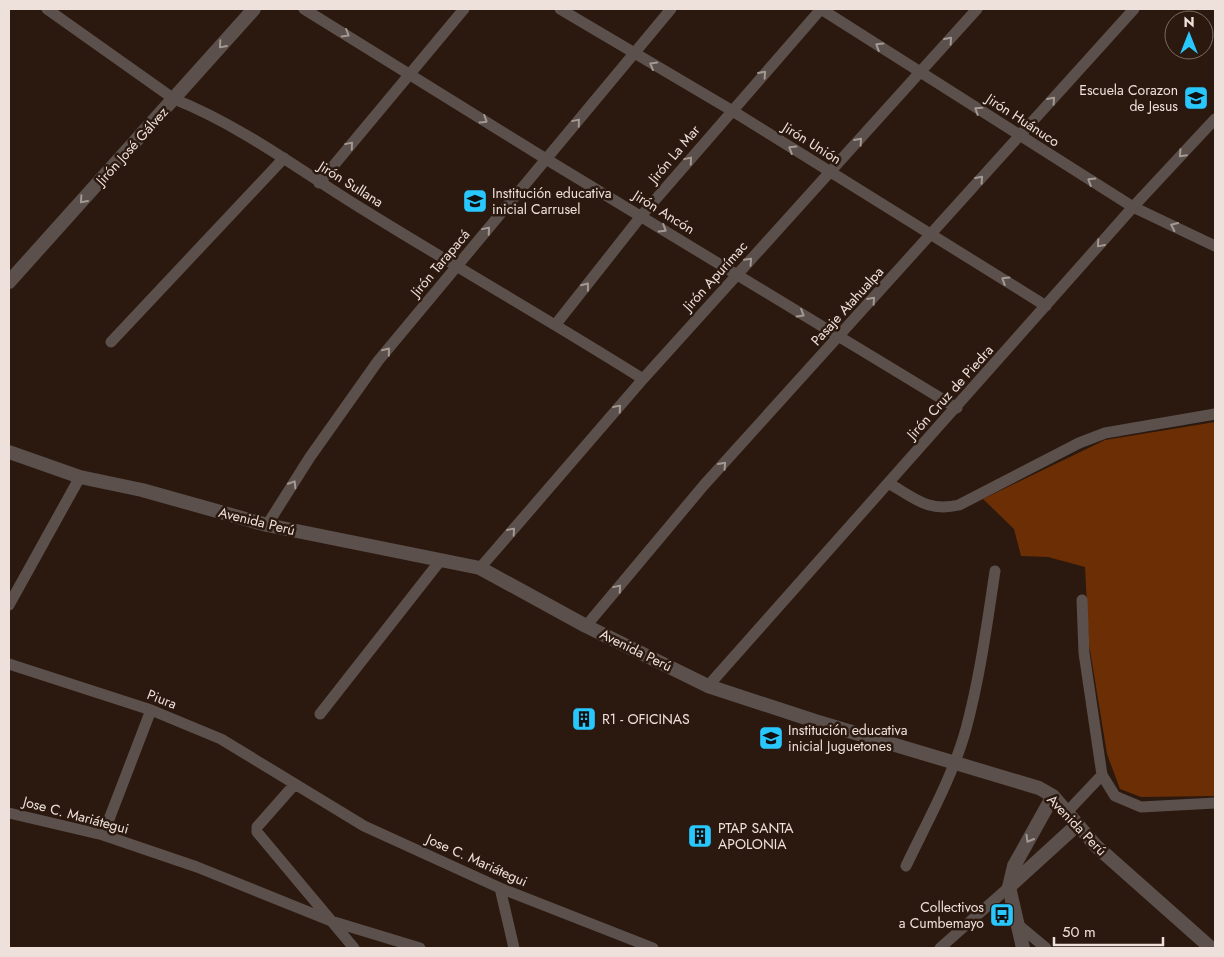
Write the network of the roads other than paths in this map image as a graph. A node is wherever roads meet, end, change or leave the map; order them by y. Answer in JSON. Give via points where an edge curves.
{"nodes":[{"id":1,"x":47,"y":9,"type":"edge"},
{"id":2,"x":70,"y":9,"type":"edge"},
{"id":3,"x":254,"y":9,"type":"edge"},
{"id":4,"x":304,"y":9,"type":"edge"},
{"id":5,"x":464,"y":9,"type":"edge"},
{"id":6,"x":560,"y":9,"type":"edge"},
{"id":7,"x":671,"y":9,"type":"edge"},
{"id":8,"x":821,"y":9,"type":"edge"},
{"id":9,"x":977,"y":9,"type":"edge"},
{"id":10,"x":1134,"y":9,"type":"edge"},
{"id":11,"x":62,"y":18,"type":"junction"},
{"id":12,"x":634,"y":54,"type":"junction"},
{"id":13,"x":921,"y":72,"type":"junction"},
{"id":14,"x":410,"y":73,"type":"junction"},
{"id":15,"x":174,"y":99,"type":"junction"},
{"id":16,"x":731,"y":110,"type":"junction"},
{"id":17,"x":1215,"y":119,"type":"edge"},
{"id":18,"x":1019,"y":136,"type":"junction"},
{"id":19,"x":284,"y":158,"type":"junction"},
{"id":20,"x":546,"y":159,"type":"junction"},
{"id":21,"x":831,"y":173,"type":"junction"},
{"id":22,"x":319,"y":183,"type":"junction"},
{"id":23,"x":1132,"y":207,"type":"junction"},
{"id":24,"x":642,"y":216,"type":"junction"},
{"id":25,"x":930,"y":234,"type":"junction"},
{"id":26,"x":1215,"y":246,"type":"edge"},
{"id":27,"x":456,"y":267,"type":"junction"},
{"id":28,"x":736,"y":275,"type":"junction"},
{"id":29,"x":9,"y":282,"type":"edge"},
{"id":30,"x":1046,"y":306,"type":"junction"},
{"id":31,"x":556,"y":324,"type":"junction"},
{"id":32,"x":840,"y":337,"type":"junction"},
{"id":33,"x":111,"y":342,"type":"dead end"},
{"id":34,"x":643,"y":379,"type":"junction"},
{"id":35,"x":957,"y":408,"type":"junction"},
{"id":36,"x":1215,"y":414,"type":"edge"},
{"id":37,"x":9,"y":452,"type":"edge"},
{"id":38,"x":80,"y":477,"type":"junction"},
{"id":39,"x":890,"y":484,"type":"junction"},
{"id":40,"x":267,"y":525,"type":"junction"},
{"id":41,"x":440,"y":561,"type":"junction"},
{"id":42,"x":480,"y":568,"type":"junction"},
{"id":43,"x":995,"y":571,"type":"dead end"},
{"id":44,"x":1082,"y":600,"type":"dead end"},
{"id":45,"x":9,"y":606,"type":"edge"},
{"id":46,"x":586,"y":626,"type":"junction"},
{"id":47,"x":9,"y":664,"type":"edge"},
{"id":48,"x":708,"y":686,"type":"junction"},
{"id":49,"x":151,"y":710,"type":"junction"},
{"id":50,"x":320,"y":714,"type":"dead end"},
{"id":51,"x":953,"y":763,"type":"junction"},
{"id":52,"x":1102,"y":775,"type":"junction"},
{"id":53,"x":294,"y":785,"type":"junction"},
{"id":54,"x":1053,"y":796,"type":"junction"},
{"id":55,"x":1215,"y":803,"type":"edge"},
{"id":56,"x":9,"y":812,"type":"edge"},
{"id":57,"x":1067,"y":812,"type":"junction"},
{"id":58,"x":1078,"y":824,"type":"junction"},
{"id":59,"x":103,"y":835,"type":"junction"},
{"id":60,"x":906,"y":866,"type":"dead end"},
{"id":61,"x":1009,"y":887,"type":"junction"},
{"id":62,"x":500,"y":888,"type":"junction"},
{"id":63,"x":331,"y":921,"type":"junction"},
{"id":64,"x":1016,"y":923,"type":"junction"},
{"id":65,"x":354,"y":948,"type":"edge"},
{"id":66,"x":420,"y":948,"type":"edge"},
{"id":67,"x":514,"y":948,"type":"edge"},
{"id":68,"x":653,"y":948,"type":"edge"},
{"id":69,"x":940,"y":948,"type":"edge"},
{"id":70,"x":1023,"y":948,"type":"edge"},
{"id":71,"x":1046,"y":948,"type":"edge"},
{"id":72,"x":1211,"y":948,"type":"edge"}],
"edges":[{"from":1,"to":11,"type":"street","name":"Jirón Sullana"},
{"from":2,"to":11,"type":"street"},
{"from":3,"to":15,"type":"street","name":"Jirón José Gálvez","one_way":true},
{"from":4,"to":14,"type":"street","name":"Jirón Ancón","one_way":true},
{"from":5,"to":14,"type":"street"},
{"from":6,"to":12,"type":"street","name":"Jirón Unión"},
{"from":7,"to":12,"type":"street","name":"Jirón Tarapacá"},
{"from":13,"to":8,"type":"street","name":"Jirón Huánuco","one_way":true},
{"from":16,"to":8,"type":"street","name":"Jirón La Mar","one_way":true},
{"from":13,"to":9,"type":"street","name":"Jirón Apurímac","one_way":true},
{"from":18,"to":10,"type":"street","name":"Pasaje Atahualpa","one_way":true},
{"from":11,"to":15,"type":"street","name":"Jirón Sullana"},
{"from":16,"to":12,"type":"street","name":"Jirón Unión","one_way":true},
{"from":20,"to":12,"type":"street","name":"Jirón Tarapacá","one_way":true},
{"from":18,"to":13,"type":"street","name":"Jirón Huánuco","one_way":true},
{"from":21,"to":13,"type":"street","name":"Jirón Apurímac","one_way":true},
{"from":14,"to":20,"type":"street","name":"Jirón Ancón","one_way":true},
{"from":22,"to":14,"type":"street","one_way":true},
{"from":15,"to":19,"type":"street","name":"Jirón Sullana"},
{"from":15,"to":29,"type":"street","name":"Jirón José Gálvez","one_way":true},
{"from":21,"to":16,"type":"street","name":"Jirón Unión","one_way":true},
{"from":24,"to":16,"type":"street","name":"Jirón La Mar","one_way":true},
{"from":17,"to":23,"type":"street","name":"Jirón Cruz de Piedra","one_way":true},
{"from":23,"to":18,"type":"street","name":"Jirón Huánuco","one_way":true},
{"from":25,"to":18,"type":"street","name":"Pasaje Atahualpa","one_way":true},
{"from":19,"to":22,"type":"street","name":"Jirón Sullana"},
{"from":19,"to":33,"type":"street"},
{"from":20,"to":24,"type":"street","name":"Jirón Ancón"},
{"from":27,"to":20,"type":"street","name":"Jirón Tarapacá","one_way":true},
{"from":21,"to":25,"type":"street","name":"Jirón Unión"},
{"from":28,"to":21,"type":"street","name":"Jirón Apurímac","one_way":true},
{"from":22,"to":27,"type":"street","name":"Jirón Sullana"},
{"from":26,"to":23,"type":"street","name":"Jirón Huánuco","one_way":true},
{"from":23,"to":30,"type":"street","name":"Jirón Cruz de Piedra","one_way":true},
{"from":24,"to":28,"type":"street","name":"Jirón Ancón","one_way":true},
{"from":31,"to":24,"type":"street","name":"Jirón La Mar","one_way":true},
{"from":30,"to":25,"type":"street","name":"Jirón Unión","one_way":true},
{"from":32,"to":25,"type":"street","name":"Pasaje Atahualpa","one_way":true},
{"from":27,"to":31,"type":"street","name":"Jirón Sullana"},
{"from":40,"to":27,"type":"street","name":"Jirón Tarapacá","one_way":true,"via":[[310,457],[378,361]]},
{"from":28,"to":32,"type":"street","name":"Jirón Ancón","one_way":true},
{"from":28,"to":34,"type":"street","name":"Jirón Apurímac"},
{"from":30,"to":35,"type":"street","name":"Jirón Cruz de Piedra"},
{"from":31,"to":34,"type":"street","name":"Jirón Sullana"},
{"from":32,"to":35,"type":"street","name":"Jirón Ancón"},
{"from":46,"to":32,"type":"street","name":"Pasaje Atahualpa","one_way":true,"via":[[704,485]]},
{"from":42,"to":34,"type":"street","name":"Jirón Apurímac","one_way":true},
{"from":35,"to":39,"type":"street","name":"Jirón Cruz de Piedra"},
{"from":36,"to":39,"type":"street","via":[[1105,433],[1079,443],[959,505],[930,507]]},
{"from":37,"to":38,"type":"street","name":"Avenida Perú"},
{"from":38,"to":40,"type":"street","name":"Avenida Perú","via":[[142,490]]},
{"from":38,"to":45,"type":"street"},
{"from":39,"to":48,"type":"street","name":"Jirón Cruz de Piedra"},
{"from":40,"to":41,"type":"street","name":"Avenida Perú"},
{"from":41,"to":42,"type":"street","name":"Avenida Perú"},
{"from":41,"to":50,"type":"street"},
{"from":42,"to":46,"type":"street","name":"Avenida Perú"},
{"from":43,"to":51,"type":"street","via":[[966,730]]},
{"from":44,"to":52,"type":"street","via":[[1084,653]]},
{"from":46,"to":48,"type":"street","name":"Avenida Perú"},
{"from":47,"to":49,"type":"street","name":"Piura"},
{"from":48,"to":51,"type":"street","name":"Avenida Perú"},
{"from":49,"to":53,"type":"street","name":"Piura","via":[[221,739]]},
{"from":49,"to":59,"type":"street"},
{"from":51,"to":54,"type":"street","name":"Avenida Perú","via":[[1039,788]]},
{"from":51,"to":60,"type":"street"},
{"from":52,"to":55,"type":"street","via":[[1115,796],[1141,806]]},
{"from":52,"to":57,"type":"street"},
{"from":53,"to":62,"type":"street","name":"Jose C. Mariátegui","via":[[364,826]]},
{"from":53,"to":63,"type":"street","via":[[257,827],[257,832]]},
{"from":54,"to":57,"type":"street","name":"Avenida Perú"},
{"from":54,"to":61,"type":"street","one_way":true,"via":[[1014,866]]},
{"from":56,"to":59,"type":"street","name":"Jose C. Mariátegui"},
{"from":57,"to":58,"type":"street","name":"Avenida Perú"},
{"from":58,"to":61,"type":"street"},
{"from":58,"to":72,"type":"street","name":"Avenida Perú","via":[[1096,846]]},
{"from":59,"to":63,"type":"street","name":"Jose C. Mariátegui","via":[[197,867]]},
{"from":61,"to":64,"type":"street"},
{"from":61,"to":69,"type":"street"},
{"from":62,"to":67,"type":"street"},
{"from":62,"to":68,"type":"street","name":"Jose C. Mariátegui"},
{"from":63,"to":65,"type":"street"},
{"from":63,"to":66,"type":"street","name":"Jose C. Mariátegui"},
{"from":64,"to":70,"type":"street"},
{"from":64,"to":71,"type":"street"}]}
